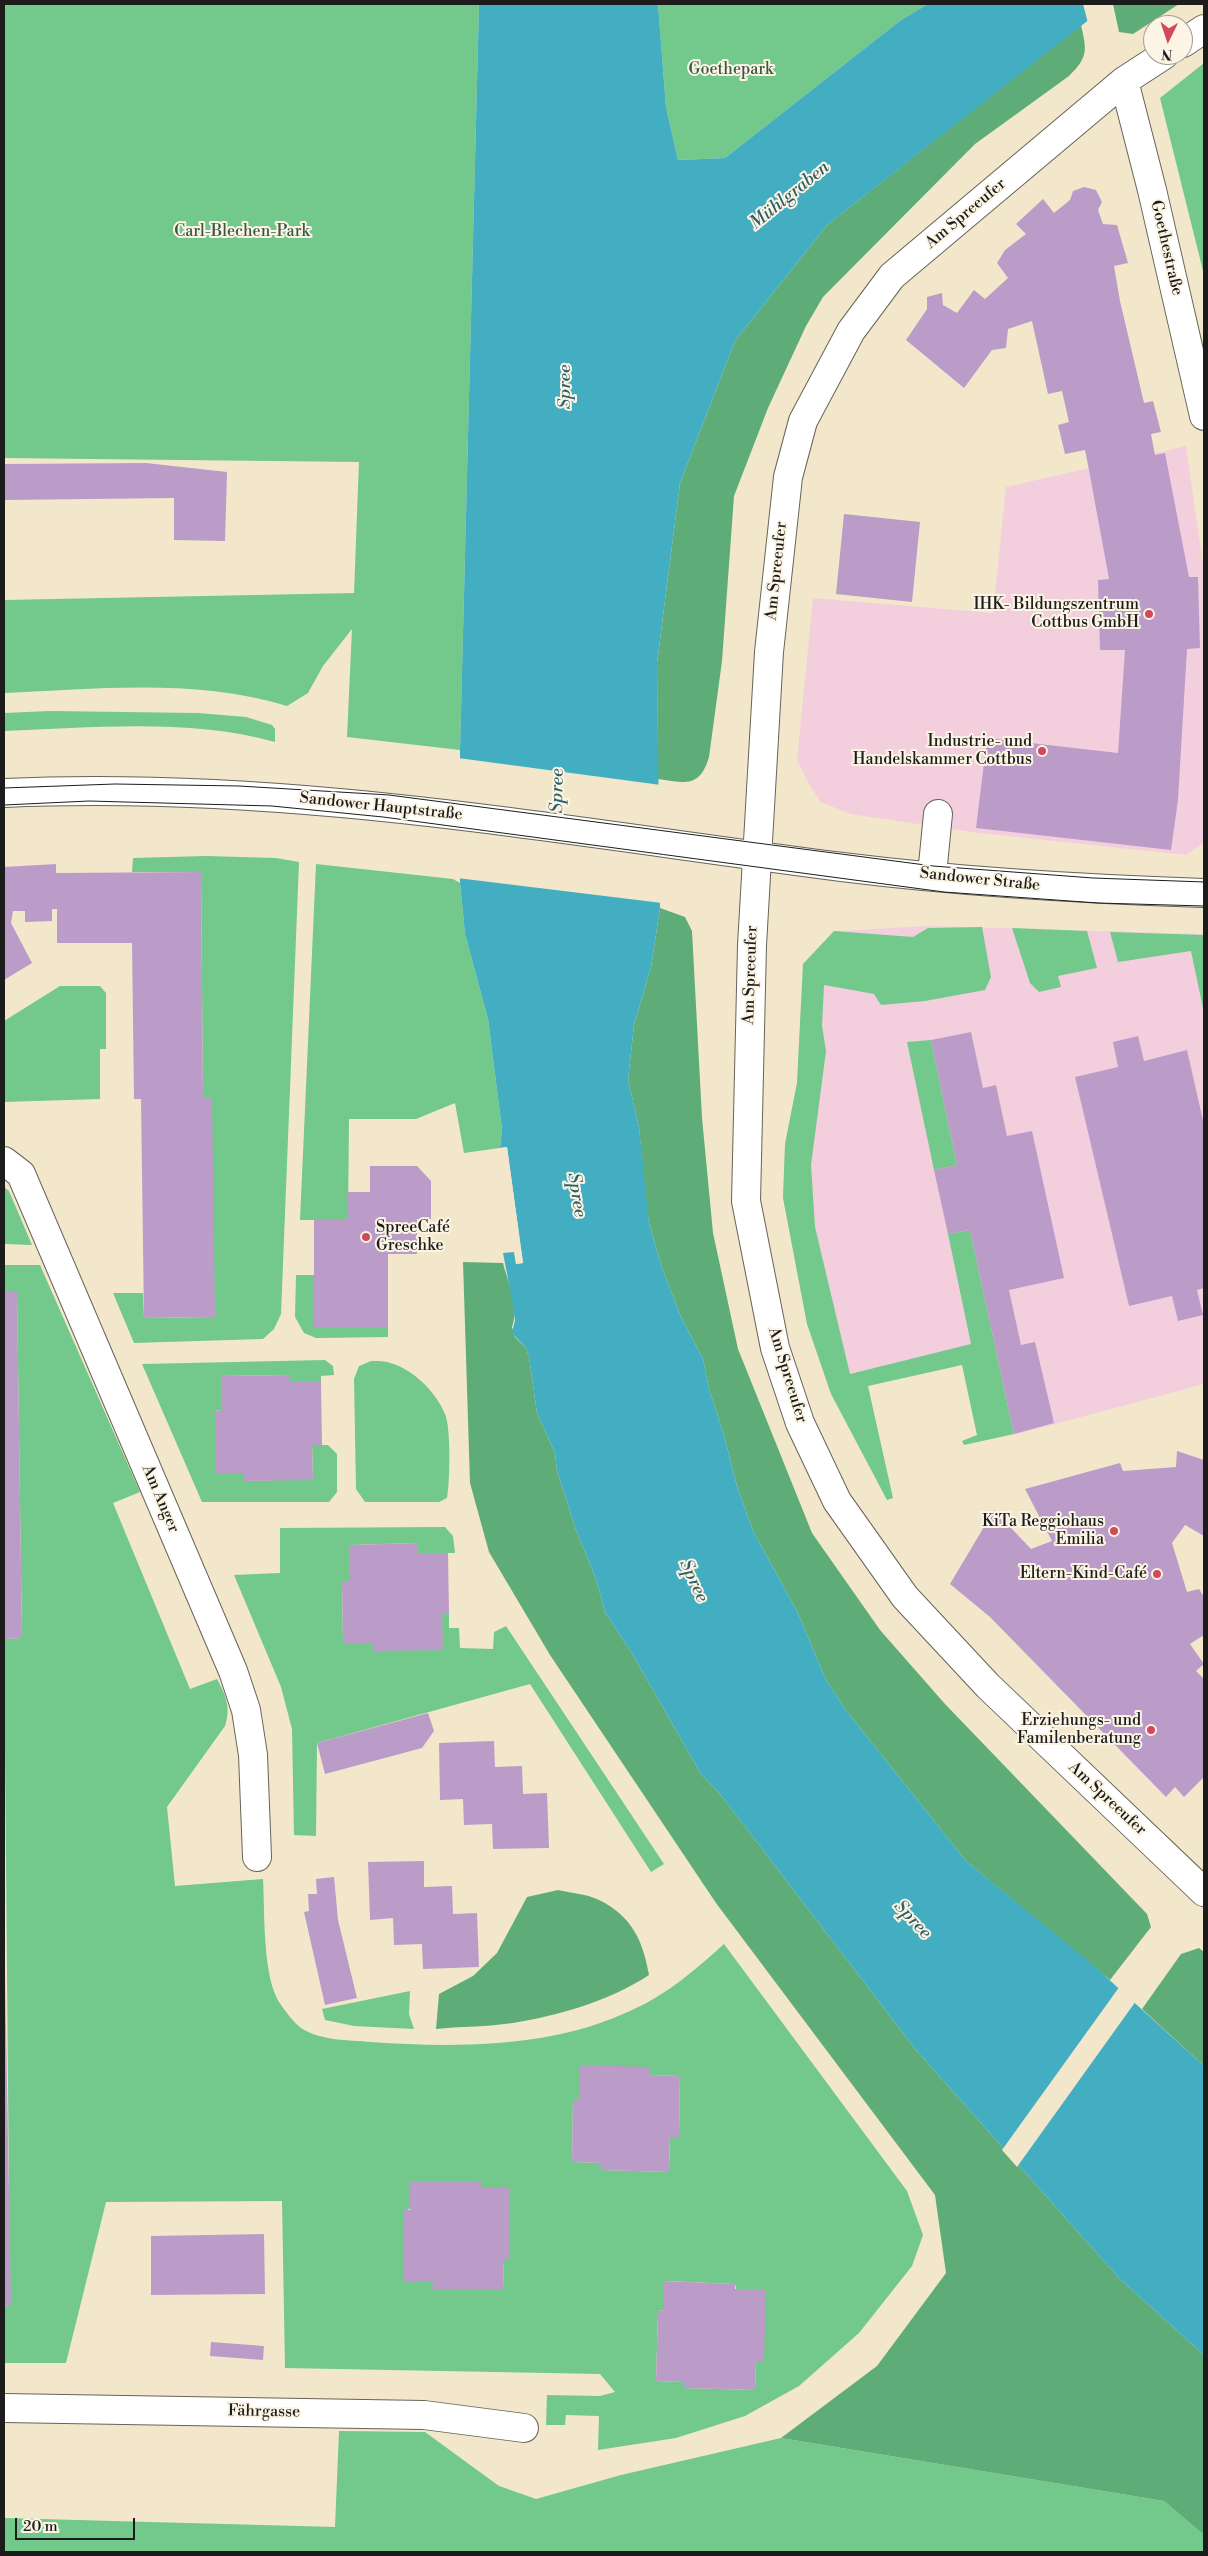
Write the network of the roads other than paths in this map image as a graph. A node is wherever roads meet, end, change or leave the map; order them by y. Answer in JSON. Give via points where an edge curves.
{"nodes":[{"id":1,"x":1204,"y":29,"type":"edge"},
{"id":2,"x":1193,"y":36,"type":"edge"},
{"id":3,"x":1149,"y":65,"type":"edge"},
{"id":4,"x":1124,"y":81,"type":"junction"},
{"id":5,"x":1204,"y":416,"type":"edge"},
{"id":6,"x":4,"y":792,"type":"edge"},
{"id":7,"x":938,"y":814,"type":"dead end"},
{"id":8,"x":756,"y":854,"type":"junction"},
{"id":9,"x":932,"y":875,"type":"junction"},
{"id":10,"x":1204,"y":892,"type":"edge"},
{"id":11,"x":4,"y":1161,"type":"edge"},
{"id":12,"x":257,"y":1857,"type":"dead end"},
{"id":13,"x":1204,"y":1892,"type":"edge"},
{"id":14,"x":4,"y":2408,"type":"edge"},
{"id":15,"x":524,"y":2428,"type":"dead end"}],
"edges":[{"from":1,"to":2,"type":"street"},
{"from":3,"to":4,"type":"street","name":"Am Spreeufer"},
{"from":4,"to":5,"type":"street","name":"Goethestraße"},
{"from":4,"to":8,"type":"street","name":"Am Spreeufer","via":[[892,276],[852,331],[803,421],[788,477],[782,523],[769,652]]},
{"from":6,"to":8,"type":"street","name":"Sandower Hauptstraße","via":[[200,792],[402,808]]},
{"from":7,"to":9,"type":"street"},
{"from":8,"to":9,"type":"street","name":"Sandower Straße","via":[[843,867]]},
{"from":8,"to":13,"type":"street","name":"Am Spreeufer","via":[[746,1201],[775,1348],[800,1423],[837,1502],[905,1598],[988,1686]]},
{"from":9,"to":10,"type":"street","name":"Sandower Straße","via":[[1091,890]]},
{"from":11,"to":12,"type":"street","name":"Am Anger","via":[[21,1174],[233,1671],[246,1710],[253,1755]]},
{"from":14,"to":15,"type":"street","name":"Fährgasse","via":[[424,2415]]}]}
